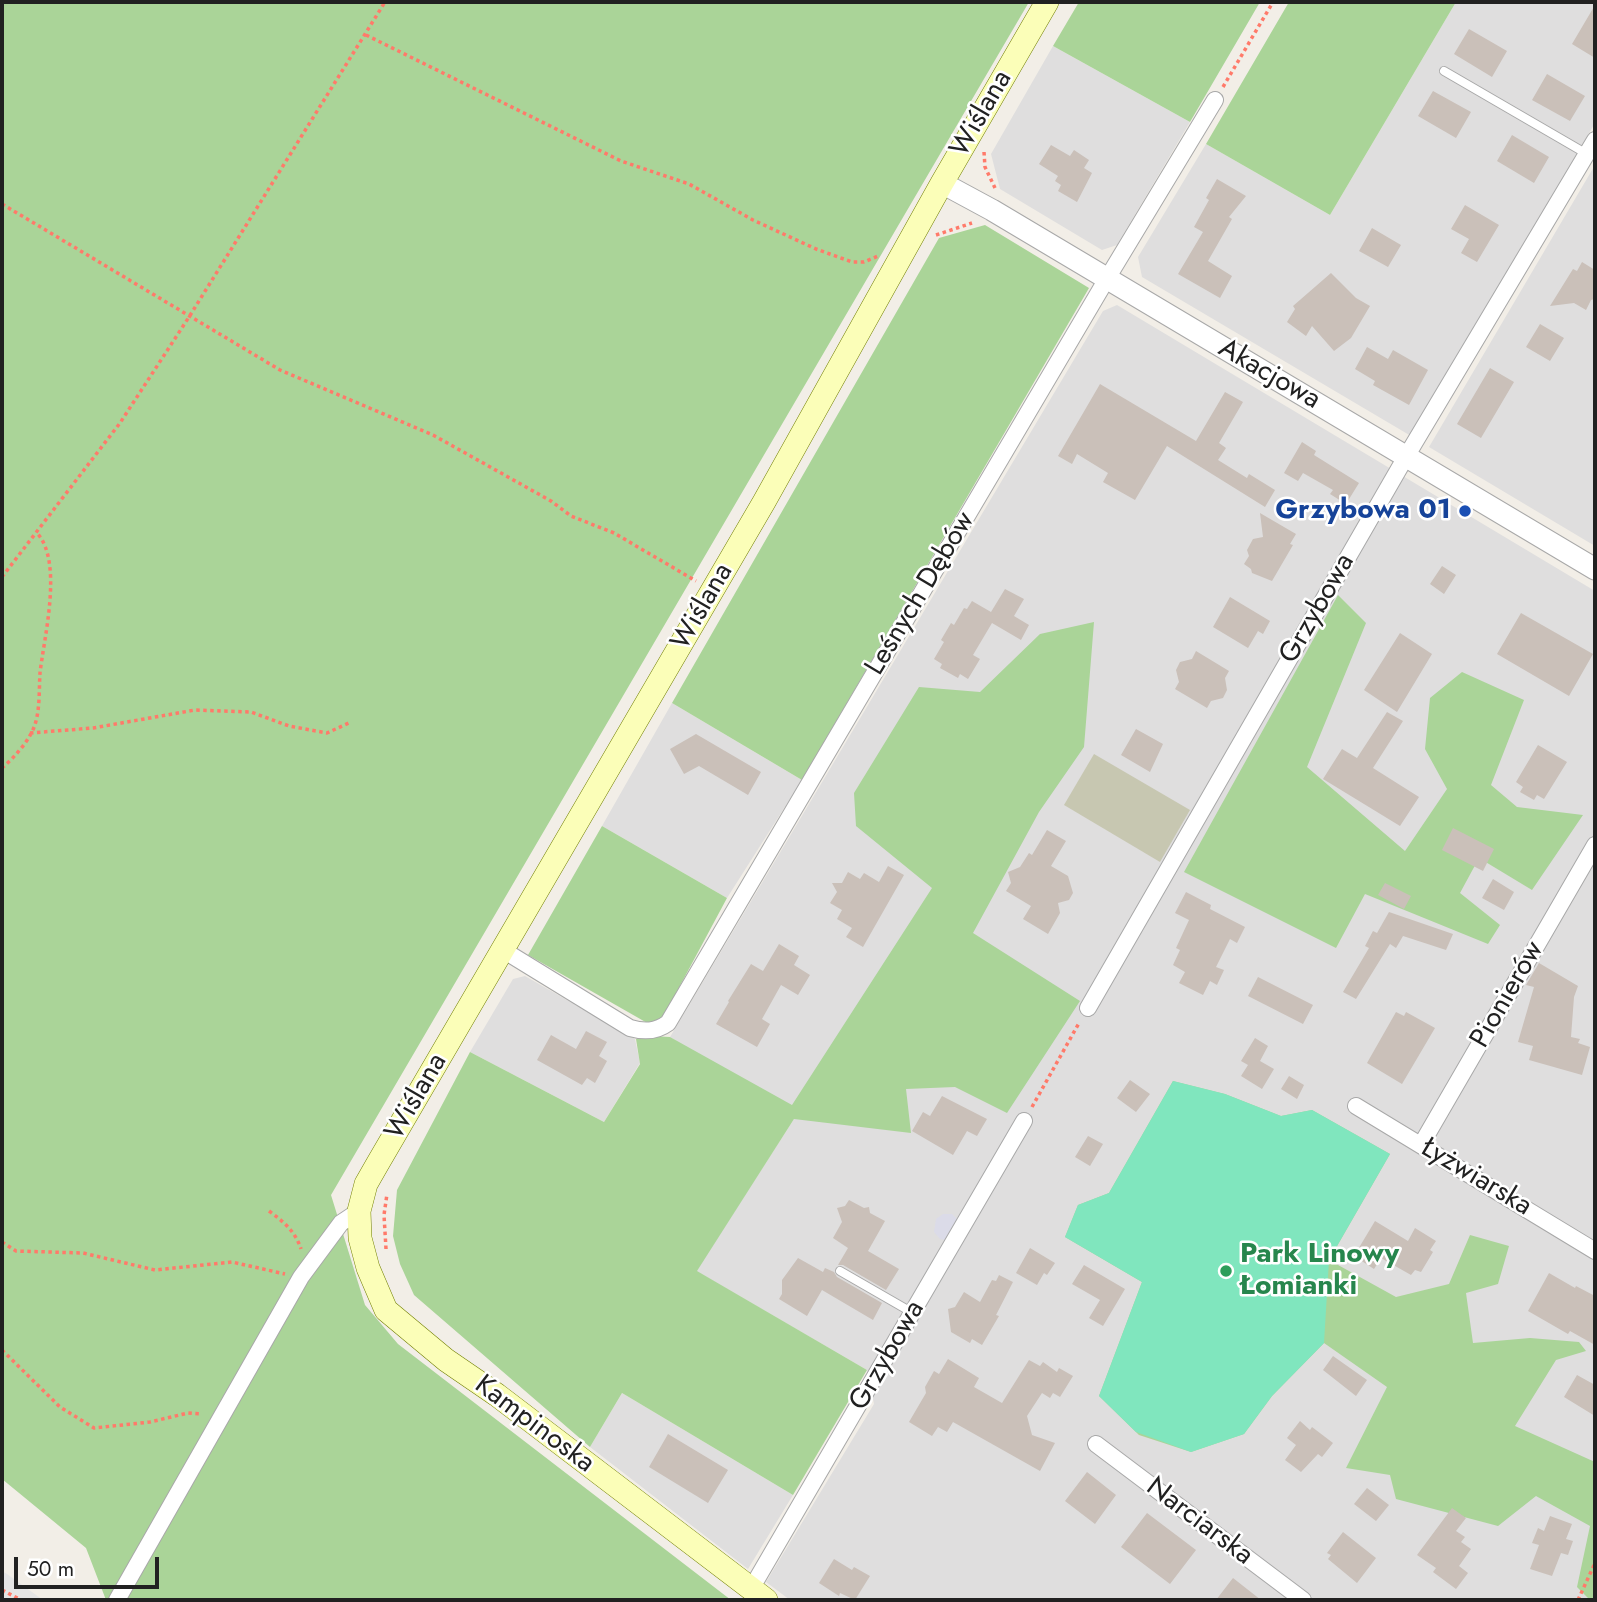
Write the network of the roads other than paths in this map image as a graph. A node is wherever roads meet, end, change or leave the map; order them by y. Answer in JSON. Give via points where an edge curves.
{"nodes":[{"id":1,"x":1047,"y":2,"type":"edge"},
{"id":2,"x":1444,"y":71,"type":"dead end"},
{"id":3,"x":1215,"y":100,"type":"road end"},
{"id":4,"x":1591,"y":147,"type":"edge"},
{"id":5,"x":942,"y":183,"type":"junction"},
{"id":6,"x":1108,"y":279,"type":"junction"},
{"id":7,"x":1408,"y":457,"type":"junction"},
{"id":8,"x":1595,"y":569,"type":"edge"},
{"id":9,"x":1595,"y":845,"type":"edge"},
{"id":10,"x":503,"y":950,"type":"junction"},
{"id":11,"x":1087,"y":1008,"type":"road end"},
{"id":12,"x":1356,"y":1106,"type":"dead end"},
{"id":13,"x":1024,"y":1121,"type":"road end"},
{"id":14,"x":1421,"y":1145,"type":"junction"},
{"id":15,"x":359,"y":1211,"type":"junction"},
{"id":16,"x":1595,"y":1251,"type":"edge"},
{"id":17,"x":840,"y":1271,"type":"dead end"},
{"id":18,"x":914,"y":1313,"type":"junction"},
{"id":19,"x":1096,"y":1444,"type":"dead end"},
{"id":20,"x":758,"y":1595,"type":"edge"},
{"id":21,"x":117,"y":1600,"type":"edge"},
{"id":22,"x":1303,"y":1600,"type":"edge"}],
"edges":[{"from":1,"to":5,"type":"main road","name":"Wiślana"},
{"from":2,"to":4,"type":"lane"},
{"from":3,"to":6,"type":"street","name":"Leśnych Dębów"},
{"from":4,"to":7,"type":"street","name":"Grzybowa"},
{"from":5,"to":6,"type":"street","name":"Akacjowa"},
{"from":5,"to":10,"type":"main road","name":"Wiślana"},
{"from":6,"to":7,"type":"street","name":"Akacjowa"},
{"from":6,"to":10,"type":"street","name":"Leśnych Dębów","via":[[668,1023],[660,1029],[630,1028]]},
{"from":7,"to":8,"type":"street","name":"Akacjowa"},
{"from":7,"to":11,"type":"street","name":"Grzybowa"},
{"from":9,"to":14,"type":"street","name":"Pionierów"},
{"from":10,"to":15,"type":"main road","name":"Wiślana","via":[[366,1184]]},
{"from":12,"to":14,"type":"street","name":"Łyżwiarska"},
{"from":13,"to":18,"type":"street","name":"Grzybowa"},
{"from":14,"to":16,"type":"street","name":"Łyżwiarska"},
{"from":15,"to":20,"type":"main road","name":"Kampinoska","via":[[368,1268],[386,1310]]},
{"from":15,"to":21,"type":"street","via":[[341,1223],[304,1274]]},
{"from":17,"to":18,"type":"lane"},
{"from":18,"to":20,"type":"street","name":"Grzybowa"},
{"from":19,"to":22,"type":"street","name":"Narciarska"}]}
